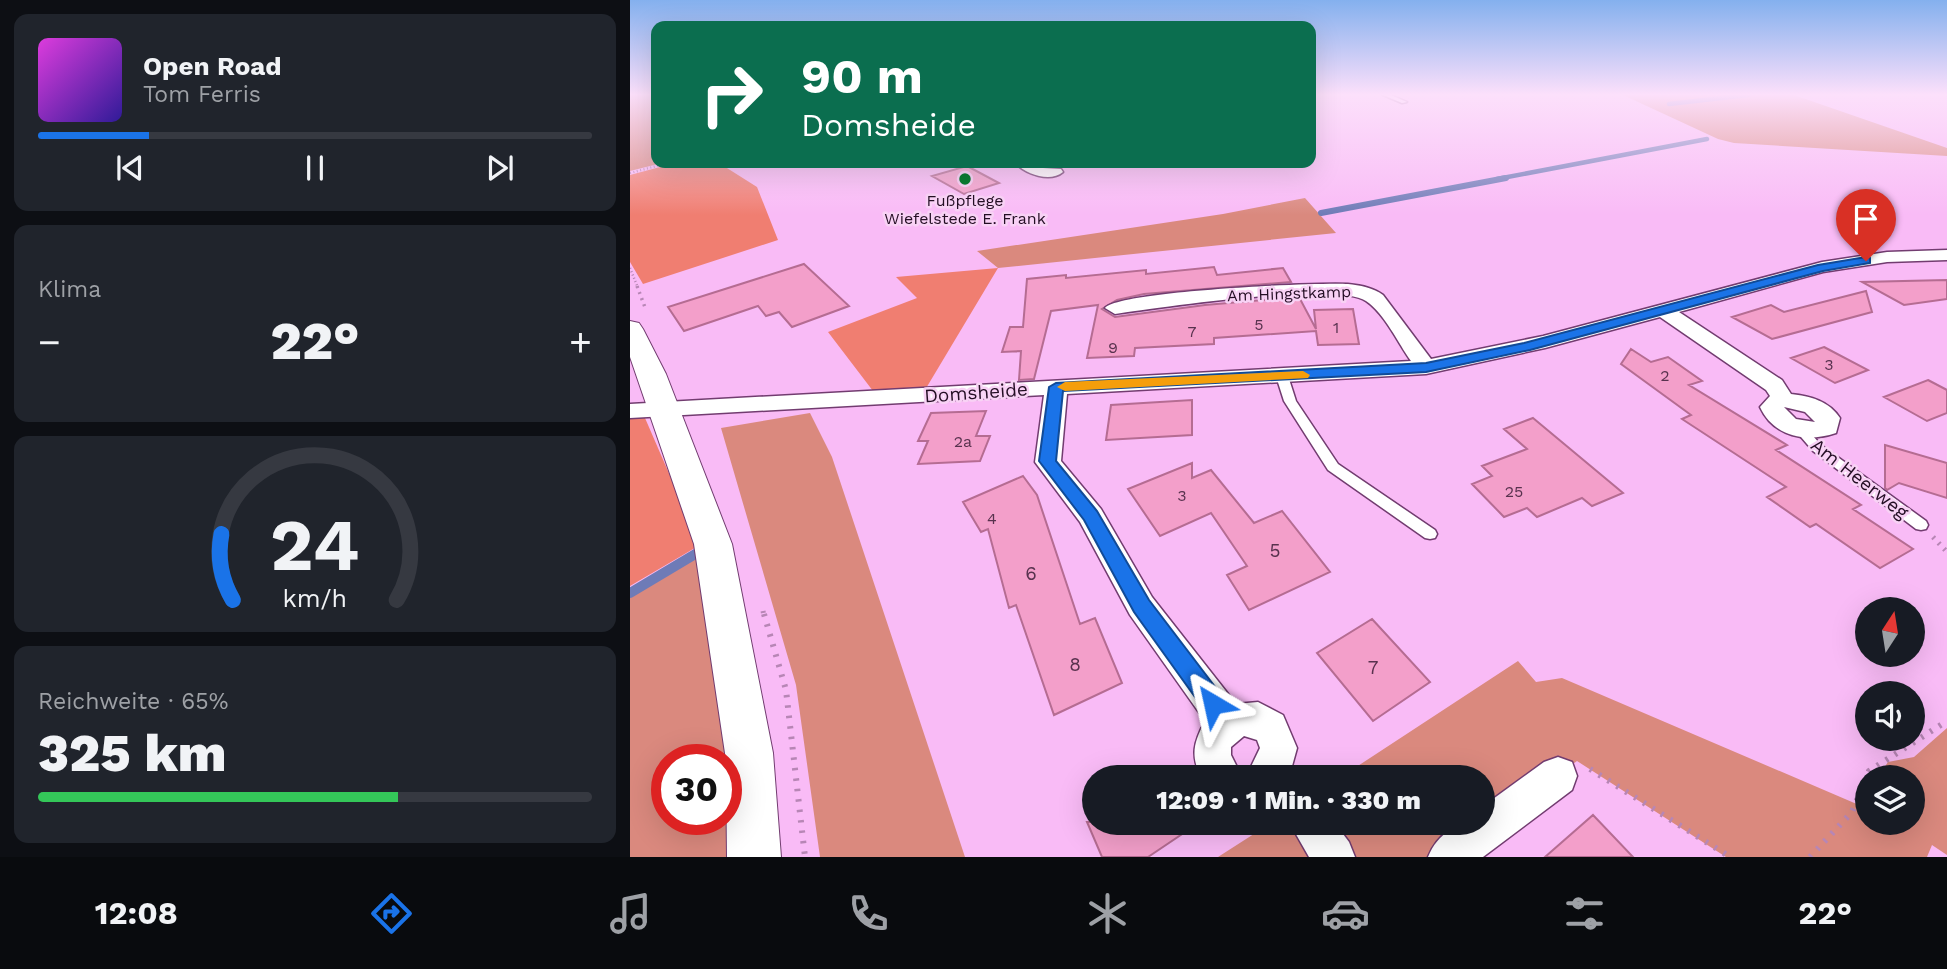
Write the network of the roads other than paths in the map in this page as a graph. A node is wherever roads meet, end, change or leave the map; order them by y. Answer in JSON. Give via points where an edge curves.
{"nodes":[{"id":1,"x":1033,"y":168,"type":"edge"},
{"id":2,"x":1056,"y":172,"type":"dead end"},
{"id":3,"x":1947,"y":255,"type":"edge"},
{"id":4,"x":1115,"y":308,"type":"dead end"},
{"id":5,"x":1664,"y":311,"type":"junction"},
{"id":6,"x":630,"y":329,"type":"edge"},
{"id":7,"x":1426,"y":367,"type":"junction"},
{"id":8,"x":1282,"y":376,"type":"junction"},
{"id":9,"x":1056,"y":387,"type":"junction"},
{"id":10,"x":647,"y":410,"type":"edge"},
{"id":11,"x":1801,"y":430,"type":"joint"},
{"id":12,"x":1921,"y":525,"type":"dead end"},
{"id":13,"x":1430,"y":534,"type":"dead end"},
{"id":14,"x":1228,"y":723,"type":"junction"},
{"id":15,"x":1214,"y":765,"type":"edge"},
{"id":16,"x":1275,"y":765,"type":"edge"},
{"id":17,"x":1558,"y":776,"type":"road end"},
{"id":18,"x":1318,"y":835,"type":"edge"},
{"id":19,"x":754,"y":857,"type":"edge"},
{"id":20,"x":1334,"y":857,"type":"edge"},
{"id":21,"x":1449,"y":857,"type":"edge"}],
"edges":[{"from":1,"to":2,"type":"street"},
{"from":3,"to":5,"type":"street","name":"Domsheide","via":[[1887,257],[1822,267]]},
{"from":4,"to":7,"type":"street","name":"Am Hingstkamp","via":[[1295,290],[1357,290],[1374,297]]},
{"from":5,"to":7,"type":"street","name":"Domsheide","via":[[1486,357]]},
{"from":5,"to":11,"type":"street","name":"Am Heerweg","via":[[1774,385],[1784,400],[1810,405],[1828,418],[1827,427],[1821,430]]},
{"from":6,"to":10,"type":"street","via":[[652,374]]},
{"from":7,"to":8,"type":"street","name":"Domsheide"},
{"from":8,"to":9,"type":"street","name":"Domsheide"},
{"from":8,"to":13,"type":"lane","via":[[1290,401],[1333,467]]},
{"from":9,"to":10,"type":"street","name":"Domsheide"},
{"from":9,"to":14,"type":"street","via":[[1048,461],[1091,516],[1141,606]]},
{"from":10,"to":19,"type":"street","via":[[713,544],[749,753]]},
{"from":11,"to":12,"type":"lane","name":"Am Heerweg","via":[[1817,448]]},
{"from":14,"to":15,"type":"street","via":[[1212,744]]},
{"from":14,"to":16,"type":"street","via":[[1240,718],[1265,723],[1279,745]]},
{"from":17,"to":21,"type":"street"},
{"from":18,"to":20,"type":"street"}]}
